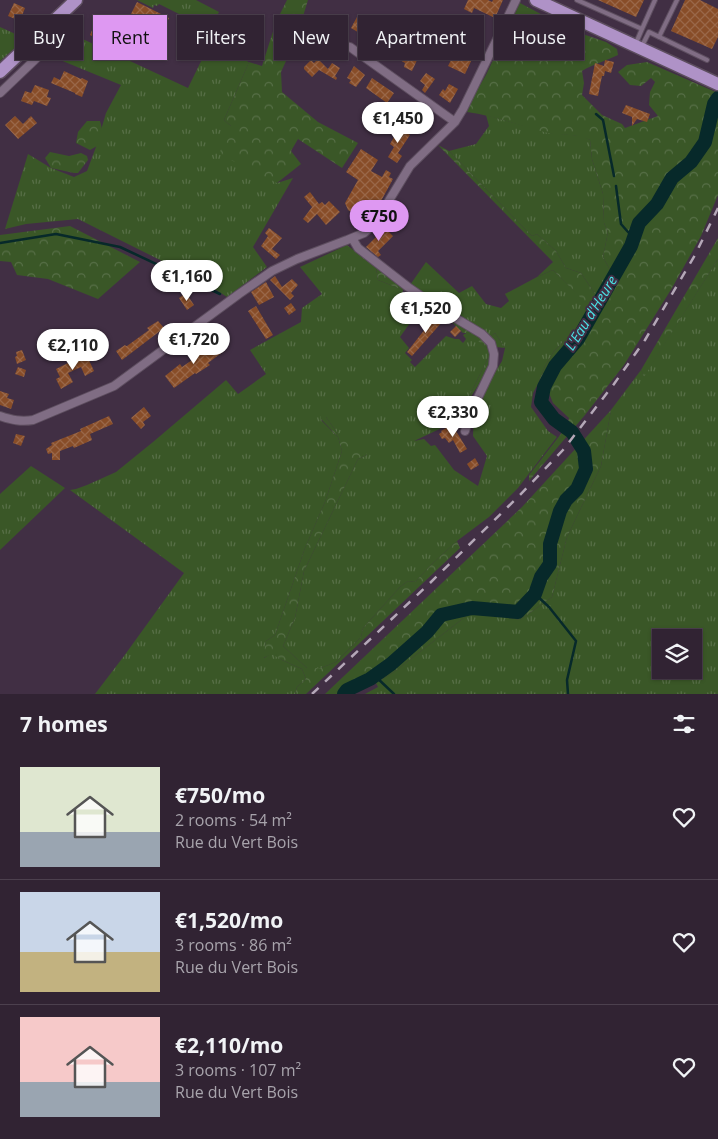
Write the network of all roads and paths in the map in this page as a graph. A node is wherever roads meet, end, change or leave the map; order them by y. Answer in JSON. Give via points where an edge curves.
{"nodes":[{"id":1,"x":76,"y":0,"type":"edge"},
{"id":2,"x":516,"y":0,"type":"edge"},
{"id":3,"x":536,"y":0,"type":"edge"},
{"id":4,"x":577,"y":0,"type":"edge"},
{"id":5,"x":655,"y":0,"type":"edge"},
{"id":6,"x":677,"y":0,"type":"edge"},
{"id":7,"x":60,"y":15,"type":"edge"},
{"id":8,"x":642,"y":30,"type":"junction"},
{"id":9,"x":649,"y":32,"type":"junction"},
{"id":10,"x":659,"y":36,"type":"junction"},
{"id":11,"x":348,"y":46,"type":"edge"},
{"id":12,"x":638,"y":47,"type":"junction"},
{"id":13,"x":15,"y":58,"type":"edge"},
{"id":14,"x":35,"y":60,"type":"edge"},
{"id":15,"x":707,"y":60,"type":"dead end"},
{"id":16,"x":0,"y":72,"type":"edge"},
{"id":17,"x":718,"y":84,"type":"edge"},
{"id":18,"x":0,"y":93,"type":"edge"},
{"id":19,"x":455,"y":122,"type":"junction"},
{"id":20,"x":352,"y":238,"type":"junction"},
{"id":21,"x":0,"y":416,"type":"edge"},
{"id":22,"x":465,"y":431,"type":"dead end"}],
"edges":[{"from":1,"to":7,"type":"main road"},
{"from":2,"to":19,"type":"street"},
{"from":3,"to":12,"type":"main road"},
{"from":4,"to":8,"type":"lane"},
{"from":5,"to":8,"type":"lane"},
{"from":6,"to":10,"type":"lane"},
{"from":8,"to":9,"type":"lane"},
{"from":8,"to":12,"type":"lane"},
{"from":9,"to":10,"type":"lane"},
{"from":9,"to":12,"type":"lane"},
{"from":10,"to":15,"type":"lane"},
{"from":11,"to":19,"type":"street"},
{"from":12,"to":17,"type":"main road"},
{"from":13,"to":16,"type":"main road"},
{"from":14,"to":18,"type":"street"},
{"from":19,"to":20,"type":"street","via":[[410,166],[372,226]]},
{"from":20,"to":21,"type":"street","via":[[272,271],[114,386],[33,420]]},
{"from":20,"to":22,"type":"street","via":[[358,248],[408,287],[491,343],[493,366]]}]}
